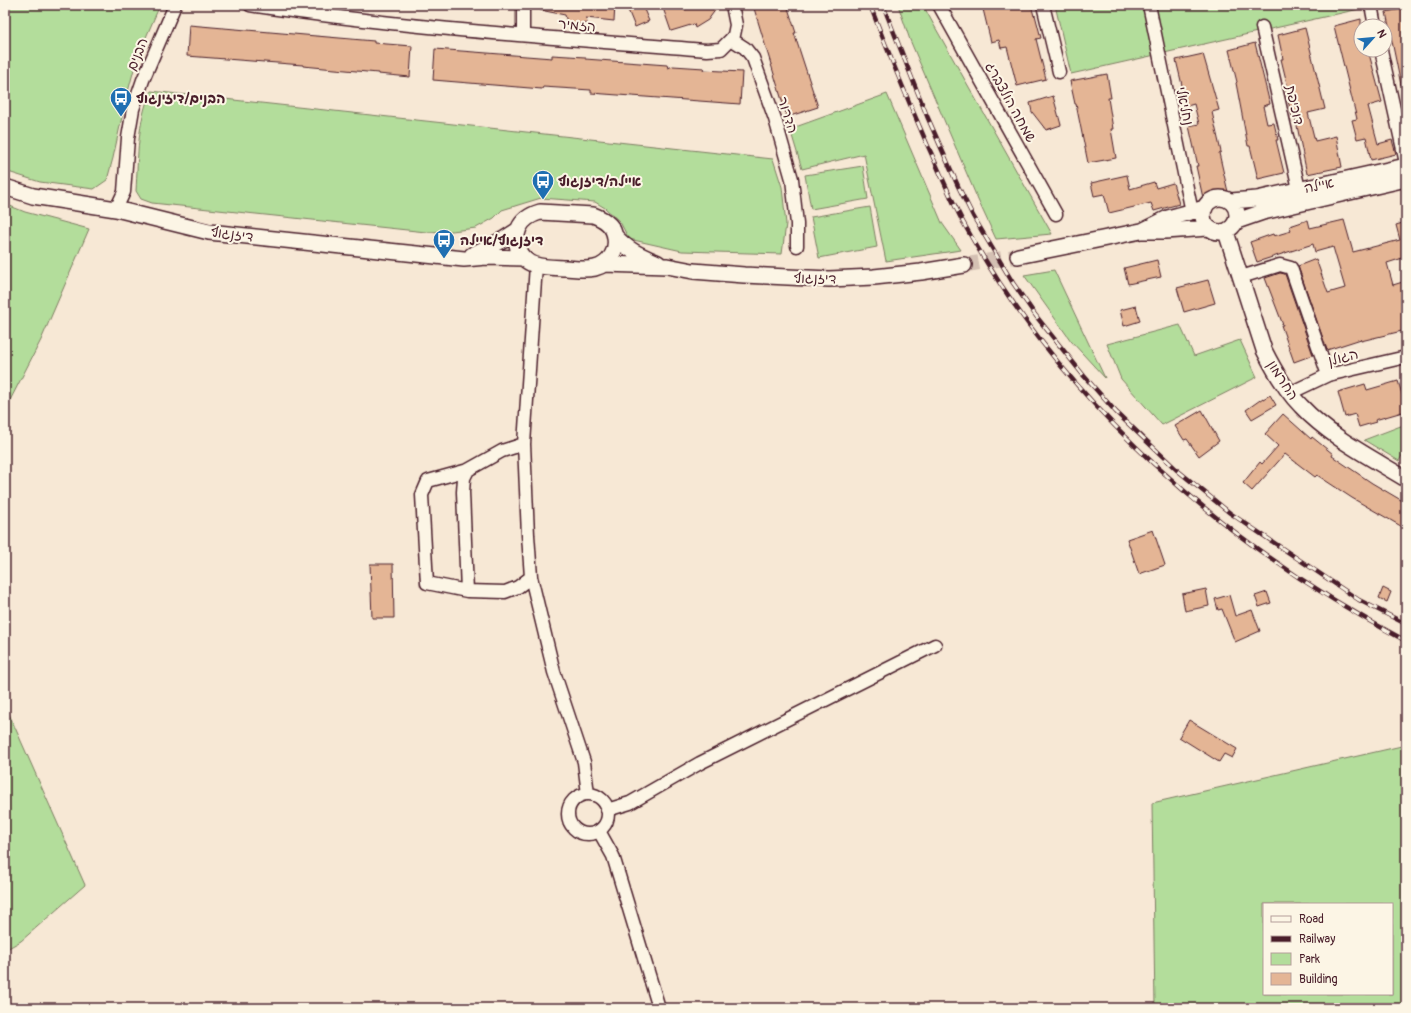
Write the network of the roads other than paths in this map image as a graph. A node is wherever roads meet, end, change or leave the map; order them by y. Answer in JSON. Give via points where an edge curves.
{"nodes":[{"id":1,"x":175,"y":5,"type":"edge"},
{"id":2,"x":250,"y":5,"type":"edge"},
{"id":3,"x":523,"y":5,"type":"edge"},
{"id":4,"x":732,"y":5,"type":"edge"},
{"id":5,"x":939,"y":5,"type":"edge"},
{"id":6,"x":1043,"y":5,"type":"edge"},
{"id":7,"x":1149,"y":5,"type":"edge"},
{"id":8,"x":1371,"y":5,"type":"edge"},
{"id":9,"x":310,"y":10,"type":"edge"},
{"id":10,"x":1373,"y":18,"type":"edge"},
{"id":11,"x":1262,"y":27,"type":"dead end"},
{"id":12,"x":523,"y":35,"type":"junction"},
{"id":13,"x":731,"y":39,"type":"junction"},
{"id":14,"x":1383,"y":58,"type":"edge"},
{"id":15,"x":1059,"y":72,"type":"dead end"},
{"id":16,"x":1406,"y":163,"type":"edge"},
{"id":17,"x":1406,"y":166,"type":"edge"},
{"id":18,"x":1406,"y":180,"type":"edge"},
{"id":19,"x":5,"y":187,"type":"edge"},
{"id":20,"x":1299,"y":189,"type":"junction"},
{"id":21,"x":1231,"y":201,"type":"junction"},
{"id":22,"x":116,"y":209,"type":"junction"},
{"id":23,"x":1198,"y":210,"type":"junction"},
{"id":24,"x":1056,"y":214,"type":"dead end"},
{"id":25,"x":1237,"y":221,"type":"junction"},
{"id":26,"x":1208,"y":228,"type":"junction"},
{"id":27,"x":518,"y":230,"type":"junction"},
{"id":28,"x":1141,"y":231,"type":"junction"},
{"id":29,"x":1226,"y":232,"type":"junction"},
{"id":30,"x":615,"y":236,"type":"junction"},
{"id":31,"x":797,"y":246,"type":"dead end"},
{"id":32,"x":1018,"y":256,"type":"tunnel mouth"},
{"id":33,"x":464,"y":259,"type":"junction"},
{"id":34,"x":530,"y":262,"type":"junction"},
{"id":35,"x":604,"y":264,"type":"junction"},
{"id":36,"x":964,"y":265,"type":"tunnel mouth"},
{"id":37,"x":667,"y":266,"type":"junction"},
{"id":38,"x":1241,"y":277,"type":"junction"},
{"id":39,"x":1406,"y":358,"type":"edge"},
{"id":40,"x":1328,"y":375,"type":"junction"},
{"id":41,"x":1290,"y":393,"type":"junction"},
{"id":42,"x":524,"y":444,"type":"junction"},
{"id":43,"x":468,"y":470,"type":"junction"},
{"id":44,"x":1406,"y":479,"type":"edge"},
{"id":45,"x":531,"y":577,"type":"junction"},
{"id":46,"x":467,"y":591,"type":"junction"},
{"id":47,"x":935,"y":645,"type":"dead end"},
{"id":48,"x":588,"y":794,"type":"junction"},
{"id":49,"x":607,"y":810,"type":"junction"},
{"id":50,"x":599,"y":831,"type":"junction"},
{"id":51,"x":659,"y":1008,"type":"edge"}],
"edges":[{"from":1,"to":22,"type":"street","name":"הבנים","via":[[133,110],[124,192]]},
{"from":2,"to":9,"type":"street","name":"הזמיר"},
{"from":3,"to":12,"type":"street"},
{"from":4,"to":13,"type":"street","via":[[736,25]]},
{"from":5,"to":24,"type":"street","name":"שמחה הולצברג"},
{"from":6,"to":15,"type":"street"},
{"from":7,"to":23,"type":"street","name":"נחליאלי"},
{"from":8,"to":10,"type":"street"},
{"from":9,"to":12,"type":"street","name":"הזמיר","via":[[428,27]]},
{"from":11,"to":20,"type":"street","name":"דוכיפת"},
{"from":12,"to":13,"type":"street","name":"הזמיר","via":[[707,50],[721,49]]},
{"from":13,"to":31,"type":"street","name":"הדרור","via":[[745,48],[753,58],[774,119],[792,179]]},
{"from":14,"to":16,"type":"street"},
{"from":17,"to":20,"type":"street","name":"איילה"},
{"from":18,"to":25,"type":"street","name":"איילה","via":[[1263,212]]},
{"from":19,"to":22,"type":"street","name":"דיזנגוף","via":[[33,196]]},
{"from":20,"to":21,"type":"street","name":"איילה","via":[[1257,199]]},
{"from":21,"to":23,"type":"street","via":[[1216,198]]},
{"from":21,"to":25,"type":"street","via":[[1237,210]]},
{"from":22,"to":33,"type":"street","name":"דיזנגוף","via":[[209,232]]},
{"from":23,"to":26,"type":"street"},
{"from":23,"to":28,"type":"street","via":[[1168,218]]},
{"from":25,"to":29,"type":"street","via":[[1231,230]]},
{"from":26,"to":28,"type":"street"},
{"from":26,"to":29,"type":"street","via":[[1216,232]]},
{"from":27,"to":30,"type":"street","via":[[526,218],[540,212],[593,215],[607,222]]},
{"from":27,"to":33,"type":"street"},
{"from":27,"to":34,"type":"street","via":[[516,238],[519,252]]},
{"from":28,"to":32,"type":"street"},
{"from":29,"to":38,"type":"street","name":"החרמון"},
{"from":30,"to":35,"type":"street","via":[[614,252]]},
{"from":30,"to":37,"type":"street","name":"דיזנגוף","via":[[632,251]]},
{"from":33,"to":34,"type":"street","name":"דיזנגוף","via":[[486,257]]},
{"from":34,"to":35,"type":"street","via":[[589,269]]},
{"from":34,"to":42,"type":"street"},
{"from":35,"to":37,"type":"street","name":"דיזנגוף"},
{"from":36,"to":37,"type":"street","name":"דיזנגוף","via":[[874,277],[829,279],[693,271]]},
{"from":38,"to":40,"type":"street","via":[[1280,265],[1291,268]]},
{"from":38,"to":41,"type":"street","name":"החרמון","via":[[1264,350]]},
{"from":39,"to":40,"type":"street","name":"הגולן"},
{"from":40,"to":41,"type":"street","name":"הגולן"},
{"from":41,"to":44,"type":"street","name":"החרמון","via":[[1320,424]]},
{"from":42,"to":43,"type":"street","via":[[502,451]]},
{"from":42,"to":45,"type":"street"},
{"from":43,"to":46,"type":"street","via":[[464,478],[463,492]]},
{"from":43,"to":46,"type":"street","via":[[428,481],[422,495],[427,583]]},
{"from":45,"to":46,"type":"street","via":[[518,587],[504,592]]},
{"from":45,"to":48,"type":"street","via":[[554,672],[584,762]]},
{"from":47,"to":49,"type":"street","via":[[700,763],[630,803]]},
{"from":48,"to":49,"type":"street","via":[[599,797]]},
{"from":48,"to":50,"type":"street","via":[[582,794],[572,801],[567,817],[573,828],[583,834]]},
{"from":49,"to":50,"type":"street","via":[[606,823]]},
{"from":50,"to":51,"type":"street","via":[[613,856]]}]}
